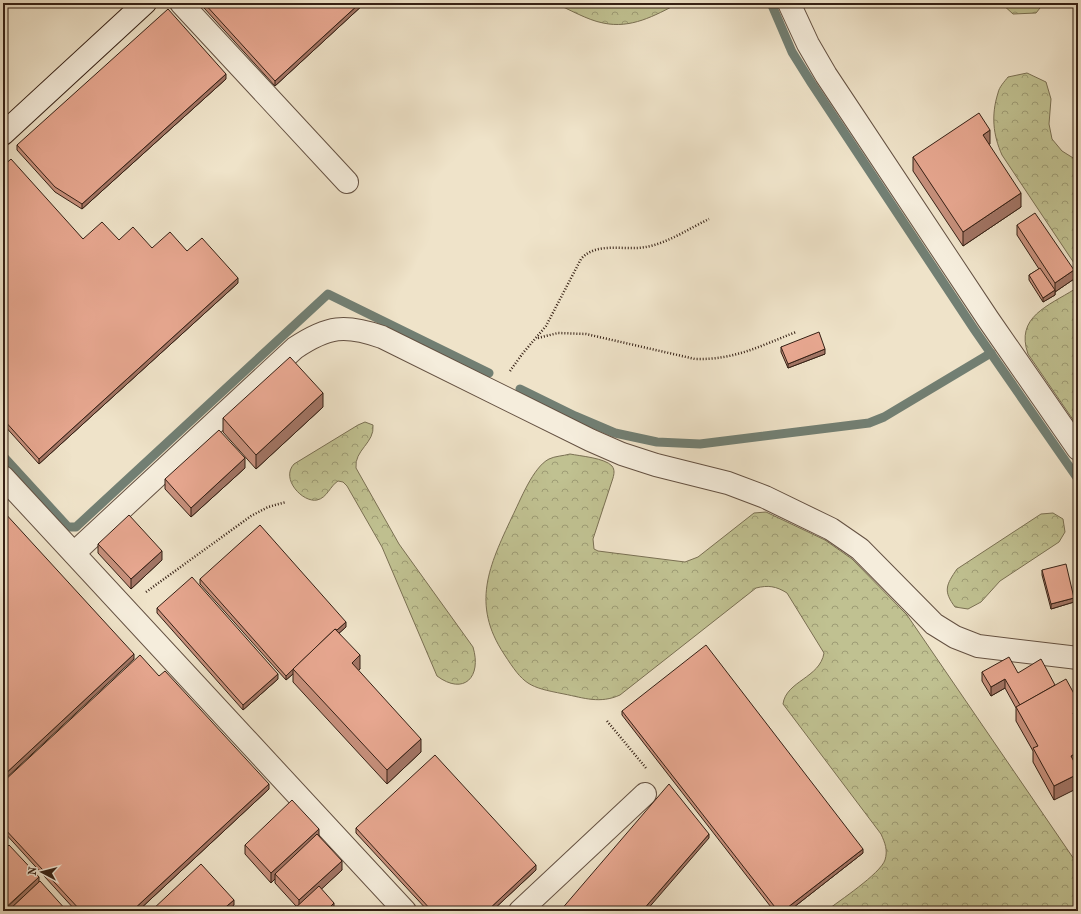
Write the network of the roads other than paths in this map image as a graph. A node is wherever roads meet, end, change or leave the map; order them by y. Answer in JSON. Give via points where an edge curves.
{"nodes":[{"id":1,"x":145,"y":3,"type":"edge"},
{"id":2,"x":181,"y":3,"type":"edge"},
{"id":3,"x":789,"y":3,"type":"edge"},
{"id":4,"x":3,"y":134,"type":"edge"},
{"id":5,"x":347,"y":182,"type":"dead end"},
{"id":6,"x":1078,"y":449,"type":"edge"},
{"id":7,"x":3,"y":477,"type":"edge"},
{"id":8,"x":74,"y":553,"type":"junction"},
{"id":9,"x":1078,"y":658,"type":"edge"},
{"id":10,"x":646,"y":794,"type":"road end"},
{"id":11,"x":405,"y":911,"type":"edge"},
{"id":12,"x":520,"y":911,"type":"edge"}],
"edges":[{"from":1,"to":4,"type":"street"},
{"from":2,"to":5,"type":"street"},
{"from":3,"to":6,"type":"street","via":[[826,75]]},
{"from":7,"to":8,"type":"street"},
{"from":8,"to":9,"type":"street","via":[[295,348],[315,335],[337,328],[360,329],[382,337],[622,454],[728,483],[765,497],[831,529],[860,549],[934,624],[954,637],[978,646]]},
{"from":8,"to":11,"type":"street"},
{"from":10,"to":12,"type":"street"}]}
